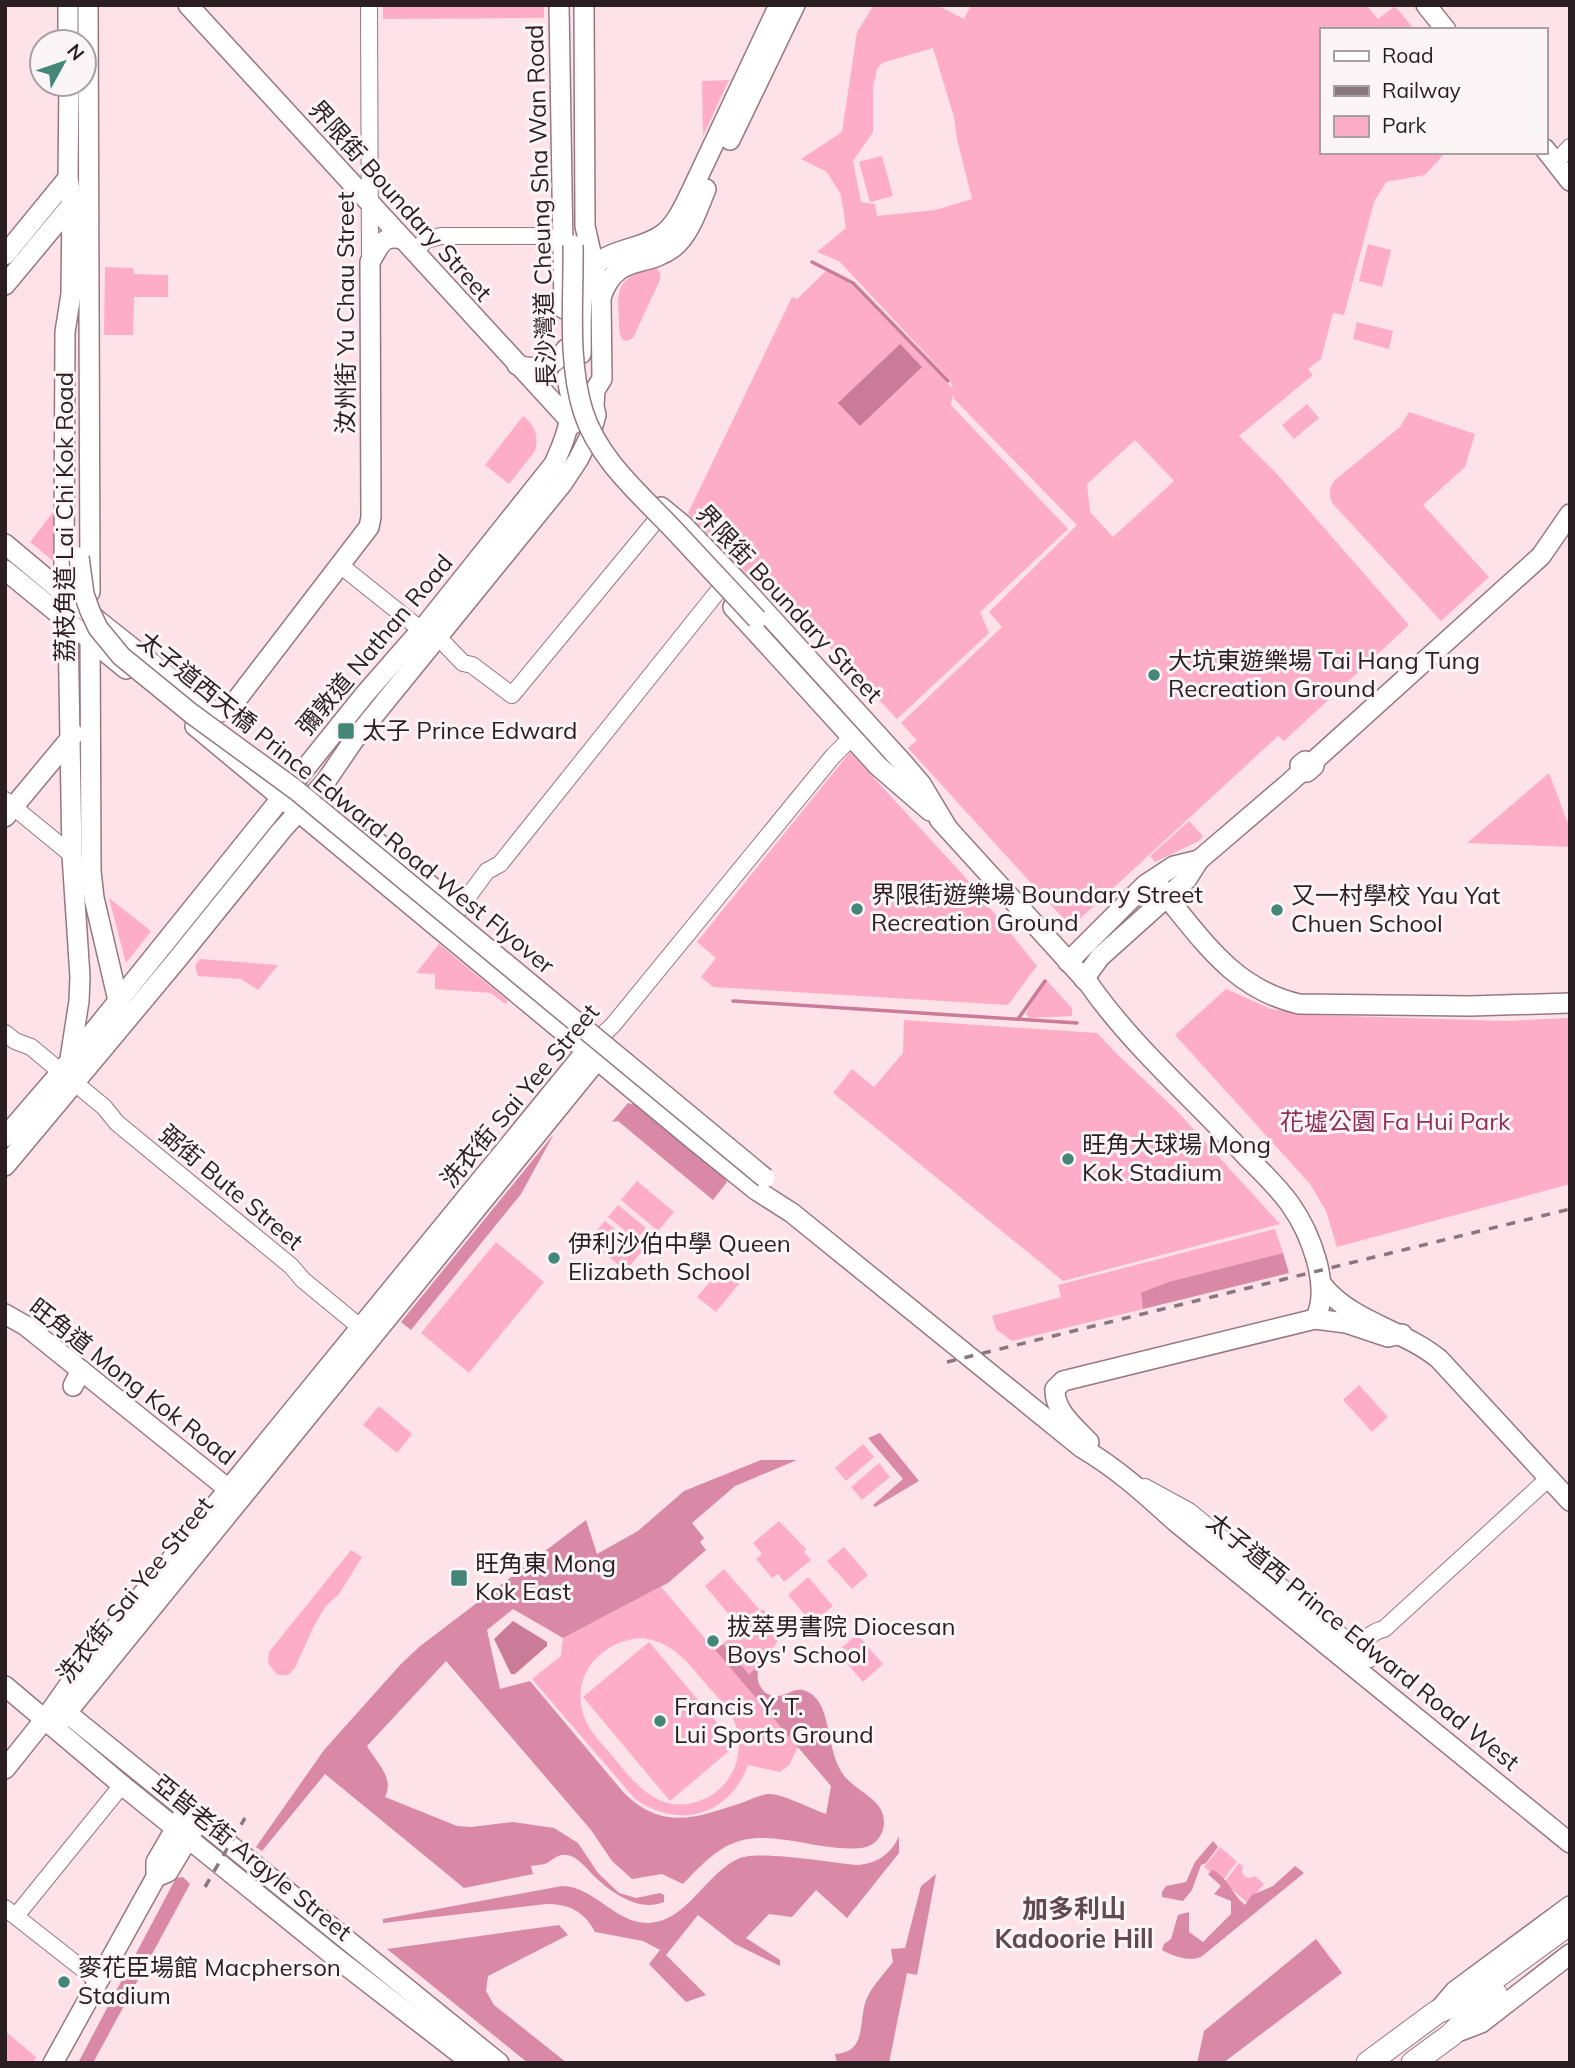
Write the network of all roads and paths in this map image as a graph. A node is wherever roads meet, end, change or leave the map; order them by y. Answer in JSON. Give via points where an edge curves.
{"nodes":[{"id":1,"x":68,"y":5,"type":"edge"},
{"id":2,"x":88,"y":5,"type":"edge"},
{"id":3,"x":188,"y":5,"type":"edge"},
{"id":4,"x":369,"y":5,"type":"edge"},
{"id":5,"x":559,"y":5,"type":"edge"},
{"id":6,"x":571,"y":5,"type":"edge"},
{"id":7,"x":584,"y":5,"type":"edge"},
{"id":8,"x":779,"y":5,"type":"edge"},
{"id":9,"x":795,"y":5,"type":"edge"},
{"id":10,"x":1426,"y":5,"type":"edge"},
{"id":11,"x":68,"y":28,"type":"edge"},
{"id":12,"x":1445,"y":28,"type":"edge"},
{"id":13,"x":69,"y":98,"type":"edge"},
{"id":14,"x":68,"y":178,"type":"junction"},
{"id":15,"x":89,"y":186,"type":"junction"},
{"id":16,"x":72,"y":204,"type":"junction"},
{"id":17,"x":370,"y":205,"type":"junction"},
{"id":18,"x":408,"y":245,"type":"junction"},
{"id":19,"x":562,"y":247,"type":"junction"},
{"id":20,"x":5,"y":255,"type":"edge"},
{"id":21,"x":370,"y":262,"type":"junction"},
{"id":22,"x":594,"y":266,"type":"junction"},
{"id":23,"x":5,"y":285,"type":"edge"},
{"id":24,"x":71,"y":293,"type":"junction"},
{"id":25,"x":601,"y":297,"type":"junction"},
{"id":26,"x":79,"y":333,"type":"joint"},
{"id":27,"x":566,"y":349,"type":"junction"},
{"id":28,"x":517,"y":365,"type":"junction"},
{"id":29,"x":571,"y":399,"type":"junction"},
{"id":30,"x":580,"y":432,"type":"junction"},
{"id":31,"x":1570,"y":514,"type":"edge"},
{"id":32,"x":654,"y":523,"type":"junction"},
{"id":33,"x":5,"y":544,"type":"edge"},
{"id":34,"x":90,"y":545,"type":"junction"},
{"id":35,"x":340,"y":565,"type":"junction"},
{"id":36,"x":5,"y":570,"type":"edge"},
{"id":37,"x":742,"y":586,"type":"junction"},
{"id":38,"x":719,"y":591,"type":"junction"},
{"id":39,"x":67,"y":596,"type":"junction"},
{"id":40,"x":90,"y":613,"type":"junction"},
{"id":41,"x":68,"y":623,"type":"junction"},
{"id":42,"x":421,"y":629,"type":"junction"},
{"id":43,"x":90,"y":640,"type":"junction"},
{"id":44,"x":444,"y":643,"type":"junction"},
{"id":45,"x":231,"y":707,"type":"junction"},
{"id":46,"x":91,"y":715,"type":"junction"},
{"id":47,"x":855,"y":733,"type":"junction"},
{"id":48,"x":71,"y":737,"type":"junction"},
{"id":49,"x":244,"y":767,"type":"junction"},
{"id":50,"x":289,"y":804,"type":"junction"},
{"id":51,"x":8,"y":808,"type":"edge"},
{"id":52,"x":948,"y":829,"type":"junction"},
{"id":53,"x":348,"y":853,"type":"junction"},
{"id":54,"x":72,"y":855,"type":"junction"},
{"id":55,"x":1199,"y":860,"type":"junction"},
{"id":56,"x":1157,"y":878,"type":"junction"},
{"id":57,"x":1167,"y":898,"type":"junction"},
{"id":58,"x":1125,"y":907,"type":"junction"},
{"id":59,"x":463,"y":911,"type":"junction"},
{"id":60,"x":457,"y":943,"type":"junction"},
{"id":61,"x":1074,"y":956,"type":"junction"},
{"id":62,"x":533,"y":970,"type":"dead end"},
{"id":63,"x":1084,"y":978,"type":"junction"},
{"id":64,"x":505,"y":983,"type":"junction"},
{"id":65,"x":118,"y":1001,"type":"junction"},
{"id":66,"x":1570,"y":1003,"type":"edge"},
{"id":67,"x":1104,"y":1007,"type":"junction"},
{"id":68,"x":124,"y":1024,"type":"junction"},
{"id":69,"x":5,"y":1033,"type":"edge"},
{"id":70,"x":592,"y":1055,"type":"junction"},
{"id":71,"x":69,"y":1072,"type":"junction"},
{"id":72,"x":5,"y":1137,"type":"edge"},
{"id":73,"x":5,"y":1166,"type":"edge"},
{"id":74,"x":765,"y":1178,"type":"joint"},
{"id":75,"x":788,"y":1210,"type":"junction"},
{"id":76,"x":1323,"y":1286,"type":"junction"},
{"id":77,"x":5,"y":1314,"type":"edge"},
{"id":78,"x":1315,"y":1319,"type":"junction"},
{"id":79,"x":360,"y":1327,"type":"junction"},
{"id":80,"x":1402,"y":1334,"type":"junction"},
{"id":81,"x":1108,"y":1464,"type":"junction"},
{"id":82,"x":1127,"y":1478,"type":"junction"},
{"id":83,"x":1549,"y":1478,"type":"junction"},
{"id":84,"x":228,"y":1497,"type":"junction"},
{"id":85,"x":1570,"y":1502,"type":"edge"},
{"id":86,"x":5,"y":1686,"type":"edge"},
{"id":87,"x":56,"y":1720,"type":"junction"},
{"id":88,"x":5,"y":1769,"type":"edge"},
{"id":89,"x":122,"y":1785,"type":"junction"},
{"id":90,"x":188,"y":1824,"type":"junction"},
{"id":91,"x":1551,"y":1826,"type":"junction"},
{"id":92,"x":1570,"y":1843,"type":"edge"},
{"id":93,"x":1570,"y":1854,"type":"edge"},
{"id":94,"x":1570,"y":1897,"type":"edge"},
{"id":95,"x":10,"y":1912,"type":"edge"},
{"id":96,"x":1566,"y":1914,"type":"edge"},
{"id":97,"x":1570,"y":1939,"type":"edge"},
{"id":98,"x":359,"y":1951,"type":"junction"},
{"id":99,"x":1570,"y":1954,"type":"edge"},
{"id":100,"x":1536,"y":1956,"type":"junction"},
{"id":101,"x":98,"y":1981,"type":"junction"},
{"id":102,"x":370,"y":1984,"type":"junction"},
{"id":103,"x":1437,"y":2012,"type":"junction"},
{"id":104,"x":1451,"y":2035,"type":"junction"},
{"id":105,"x":459,"y":2059,"type":"edge"},
{"id":106,"x":53,"y":2063,"type":"edge"},
{"id":107,"x":499,"y":2063,"type":"edge"},
{"id":108,"x":1368,"y":2063,"type":"edge"},
{"id":109,"x":1413,"y":2063,"type":"edge"}],
"edges":[{"from":1,"to":11,"type":"main road"},
{"from":2,"to":15,"type":"main road","name":"荔枝角道 Lai Chi Kok Road"},
{"from":3,"to":17,"type":"main road","name":"界限街 Boundary Street"},
{"from":4,"to":17,"type":"street","name":"汝州街 Yu Chau Street"},
{"from":5,"to":19,"type":"main road","name":"長沙灣道 Cheung Sha Wan Road"},
{"from":6,"to":47,"type":"main road","bridge":true,"via":[[574,346],[587,423],[619,473]]},
{"from":7,"to":22,"type":"main road","name":"長沙灣道 Cheung Sha Wan Road","via":[[585,226]]},
{"from":8,"to":22,"type":"main road","via":[[675,221],[660,236],[615,252]]},
{"from":9,"to":25,"type":"main road","via":[[684,235],[667,251],[616,271]]},
{"from":10,"to":12,"type":"main road"},
{"from":13,"to":14,"type":"main road","name":"荔枝角道 Lai Chi Kok Road"},
{"from":14,"to":16,"type":"main road","name":"荔枝角道 Lai Chi Kok Road"},
{"from":14,"to":20,"type":"main road"},
{"from":15,"to":16,"type":"main road"},
{"from":15,"to":34,"type":"main road","name":"荔枝角道 Lai Chi Kok Road"},
{"from":16,"to":23,"type":"main road"},
{"from":16,"to":24,"type":"main road","name":"荔枝角道 Lai Chi Kok Road"},
{"from":17,"to":18,"type":"main road","name":"界限街 Boundary Street"},
{"from":17,"to":21,"type":"street","name":"汝州街 Yu Chau Street"},
{"from":18,"to":19,"type":"street","via":[[437,236],[546,236]]},
{"from":18,"to":21,"type":"main road","via":[[390,238],[382,241]]},
{"from":18,"to":28,"type":"main road","name":"界限街 Boundary Street"},
{"from":19,"to":27,"type":"main road","name":"長沙灣道 Cheung Sha Wan Road"},
{"from":21,"to":35,"type":"main road","name":"汝州街 Yu Chau Street","via":[[371,517],[369,527]]},
{"from":22,"to":25,"type":"main road","name":"長沙灣道 Cheung Sha Wan Road"},
{"from":22,"to":29,"type":"main road","name":"長沙灣道 Cheung Sha Wan Road","via":[[583,292],[581,359]]},
{"from":24,"to":26,"type":"main road","name":"荔枝角道 Lai Chi Kok Road"},
{"from":24,"to":39,"type":"main road","name":"荔枝角道 Lai Chi Kok Road","via":[[65,332]]},
{"from":25,"to":30,"type":"main road","name":"長沙灣道 Cheung Sha Wan Road","via":[[605,397]]},
{"from":26,"to":74,"type":"main road","name":"太子道西天橋 Prince Edward Road West Flyover","bridge":true,"via":[[80,576],[90,611],[109,643],[192,714],[296,790]]},
{"from":27,"to":28,"type":"main road","via":[[545,368]]},
{"from":27,"to":29,"type":"main road","name":"長沙灣道 Cheung Sha Wan Road"},
{"from":28,"to":30,"type":"main road","name":"界限街 Boundary Street"},
{"from":29,"to":30,"type":"main road","name":"彌敦道 Nathan Road"},
{"from":30,"to":32,"type":"main road","name":"界限街 Boundary Street","via":[[611,477]]},
{"from":30,"to":37,"type":"main road","name":"界限街 Boundary Street","via":[[611,454]]},
{"from":30,"to":42,"type":"main road","name":"彌敦道 Nathan Road","via":[[563,445],[554,464]]},
{"from":30,"to":44,"type":"main road","name":"彌敦道 Nathan Road","via":[[562,484]]},
{"from":31,"to":55,"type":"main road","via":[[1541,556]]},
{"from":32,"to":38,"type":"main road","name":"界限街 Boundary Street"},
{"from":32,"to":44,"type":"street","via":[[512,695],[463,663]]},
{"from":33,"to":39,"type":"main road"},
{"from":34,"to":39,"type":"main road"},
{"from":34,"to":40,"type":"main road","name":"荔枝角道 Lai Chi Kok Road"},
{"from":35,"to":42,"type":"street"},
{"from":35,"to":45,"type":"main road","name":"汝州街 Yu Chau Street"},
{"from":36,"to":41,"type":"main road","name":"太子道西 Prince Edward Road West"},
{"from":37,"to":38,"type":"street","via":[[730,582]]},
{"from":37,"to":52,"type":"main road","name":"界限街 Boundary Street","via":[[904,763]]},
{"from":38,"to":47,"type":"main road","name":"界限街 Boundary Street"},
{"from":38,"to":59,"type":"street","via":[[500,864],[487,872]]},
{"from":39,"to":40,"type":"main road"},
{"from":39,"to":41,"type":"main road","name":"荔枝角道 Lai Chi Kok Road"},
{"from":40,"to":43,"type":"main road","name":"荔枝角道 Lai Chi Kok Road"},
{"from":40,"to":45,"type":"main road","via":[[208,708],[220,712]]},
{"from":41,"to":43,"type":"main road","name":"太子道西 Prince Edward Road West"},
{"from":41,"to":48,"type":"main road","name":"荔枝角道 Lai Chi Kok Road"},
{"from":42,"to":50,"type":"main road","name":"彌敦道 Nathan Road","via":[[365,694]]},
{"from":43,"to":46,"type":"main road","name":"荔枝角道 Lai Chi Kok Road"},
{"from":43,"to":49,"type":"main road","name":"太子道西 Prince Edward Road West"},
{"from":44,"to":50,"type":"main road","name":"彌敦道 Nathan Road","via":[[354,740],[329,776]]},
{"from":45,"to":49,"type":"main road","via":[[231,734]]},
{"from":46,"to":48,"type":"main road"},
{"from":46,"to":65,"type":"main road","name":"荔枝角道 Lai Chi Kok Road","via":[[91,871]]},
{"from":47,"to":52,"type":"main road","name":"界限街 Boundary Street"},
{"from":47,"to":70,"type":"street","name":"洗衣街 Sai Yee Street"},
{"from":48,"to":51,"type":"main road"},
{"from":48,"to":54,"type":"main road","name":"荔枝角道 Lai Chi Kok Road"},
{"from":49,"to":50,"type":"main road","name":"太子道西 Prince Edward Road West"},
{"from":50,"to":53,"type":"main road","name":"太子道西 Prince Edward Road West"},
{"from":50,"to":65,"type":"main road","name":"彌敦道 Nathan Road"},
{"from":50,"to":68,"type":"main road","name":"彌敦道 Nathan Road"},
{"from":51,"to":54,"type":"street"},
{"from":52,"to":61,"type":"main road","name":"界限街 Boundary Street","via":[[1031,921]]},
{"from":53,"to":59,"type":"main road","via":[[361,840],[377,842]]},
{"from":53,"to":60,"type":"main road","name":"太子道西 Prince Edward Road West"},
{"from":54,"to":71,"type":"main road","name":"荔枝角道 Lai Chi Kok Road","via":[[80,977]]},
{"from":55,"to":56,"type":"main road","via":[[1174,866]]},
{"from":55,"to":57,"type":"main road","via":[[1187,880]]},
{"from":56,"to":57,"type":"main road"},
{"from":56,"to":58,"type":"main road","via":[[1144,885]]},
{"from":57,"to":58,"type":"main road","via":[[1152,895]]},
{"from":57,"to":63,"type":"main road","via":[[1100,957]]},
{"from":57,"to":66,"type":"main road","via":[[1235,975],[1265,994],[1299,1004]]},
{"from":58,"to":61,"type":"main road"},
{"from":59,"to":60,"type":"street","via":[[452,924]]},
{"from":60,"to":64,"type":"main road","name":"太子道西 Prince Edward Road West"},
{"from":61,"to":63,"type":"main road","name":"界限街 Boundary Street"},
{"from":61,"to":67,"type":"main road","name":"界限街 Boundary Street","via":[[1067,976],[1074,989]]},
{"from":62,"to":64,"type":"main road","via":[[522,979]]},
{"from":63,"to":67,"type":"main road","name":"界限街 Boundary Street"},
{"from":64,"to":70,"type":"main road","name":"太子道西 Prince Edward Road West"},
{"from":65,"to":68,"type":"main road","name":"荔枝角道 Lai Chi Kok Road"},
{"from":65,"to":71,"type":"main road","name":"彌敦道 Nathan Road"},
{"from":67,"to":76,"type":"main road","name":"界限街 Boundary Street","via":[[1289,1202]]},
{"from":68,"to":71,"type":"main road","name":"彌敦道 Nathan Road"},
{"from":69,"to":71,"type":"street","name":"弼街 Bute Street"},
{"from":70,"to":75,"type":"main road","name":"太子道西 Prince Edward Road West","via":[[756,1190]]},
{"from":70,"to":79,"type":"main road","name":"洗衣街 Sai Yee Street"},
{"from":70,"to":84,"type":"main road","name":"洗衣街 Sai Yee Street"},
{"from":71,"to":72,"type":"main road","name":"彌敦道 Nathan Road"},
{"from":71,"to":73,"type":"main road","name":"彌敦道 Nathan Road"},
{"from":71,"to":79,"type":"street","name":"弼街 Bute Street","via":[[117,1123]]},
{"from":74,"to":75,"type":"main road","name":"太子道西 Prince Edward Road West"},
{"from":75,"to":81,"type":"main road","name":"太子道西 Prince Edward Road West","via":[[1082,1448]]},
{"from":76,"to":78,"type":"main road"},
{"from":76,"to":80,"type":"main road","name":"界限街 Boundary Street","via":[[1340,1305]]},
{"from":77,"to":84,"type":"main road","name":"旺角道 Mong Kok Road","via":[[26,1325],[77,1378]]},
{"from":78,"to":80,"type":"main road","via":[[1346,1323],[1388,1337]]},
{"from":78,"to":81,"type":"main road","name":"太子道西 Prince Edward Road West","via":[[1058,1384],[1059,1409]]},
{"from":79,"to":84,"type":"main road","name":"洗衣街 Sai Yee Street"},
{"from":80,"to":83,"type":"main road","name":"界限街 Boundary Street","via":[[1439,1359]]},
{"from":81,"to":82,"type":"main road","name":"太子道西 Prince Edward Road West"},
{"from":82,"to":83,"type":"street","name":"太子道西 Prince Edward Road West","via":[[1189,1511],[1349,1642],[1360,1642],[1384,1629]]},
{"from":82,"to":91,"type":"main road","name":"太子道西 Prince Edward Road West"},
{"from":83,"to":85,"type":"main road","name":"界限街 Boundary Street"},
{"from":84,"to":87,"type":"main road","name":"洗衣街 Sai Yee Street","via":[[60,1695]]},
{"from":86,"to":87,"type":"main road","name":"亞皆老街 Argyle Street"},
{"from":87,"to":88,"type":"main road","name":"洗衣街 Sai Yee Street"},
{"from":87,"to":89,"type":"main road","name":"亞皆老街 Argyle Street"},
{"from":87,"to":90,"type":"main road","name":"亞皆老街 Argyle Street"},
{"from":89,"to":90,"type":"main road","name":"亞皆老街 Argyle Street"},
{"from":89,"to":95,"type":"street"},
{"from":90,"to":98,"type":"main road","name":"亞皆老街 Argyle Street"},
{"from":90,"to":101,"type":"main road","via":[[156,1862],[156,1877]]},
{"from":90,"to":102,"type":"main road","name":"亞皆老街 Argyle Street"},
{"from":91,"to":92,"type":"main road","name":"太子道西 Prince Edward Road West"},
{"from":91,"to":93,"type":"main road"},
{"from":94,"to":96,"type":"main road"},
{"from":95,"to":101,"type":"street"},
{"from":96,"to":100,"type":"highway"},
{"from":96,"to":103,"type":"main road","via":[[1455,1991]]},
{"from":97,"to":100,"type":"highway"},
{"from":98,"to":102,"type":"main road","via":[[359,1968]]},
{"from":98,"to":107,"type":"main road","name":"亞皆老街 Argyle Street"},
{"from":99,"to":104,"type":"main road","via":[[1481,2023]]},
{"from":100,"to":103,"type":"highway"},
{"from":100,"to":104,"type":"highway"},
{"from":101,"to":106,"type":"main road"},
{"from":102,"to":105,"type":"main road","name":"亞皆老街 Argyle Street"},
{"from":103,"to":108,"type":"highway"},
{"from":104,"to":109,"type":"highway"}]}
